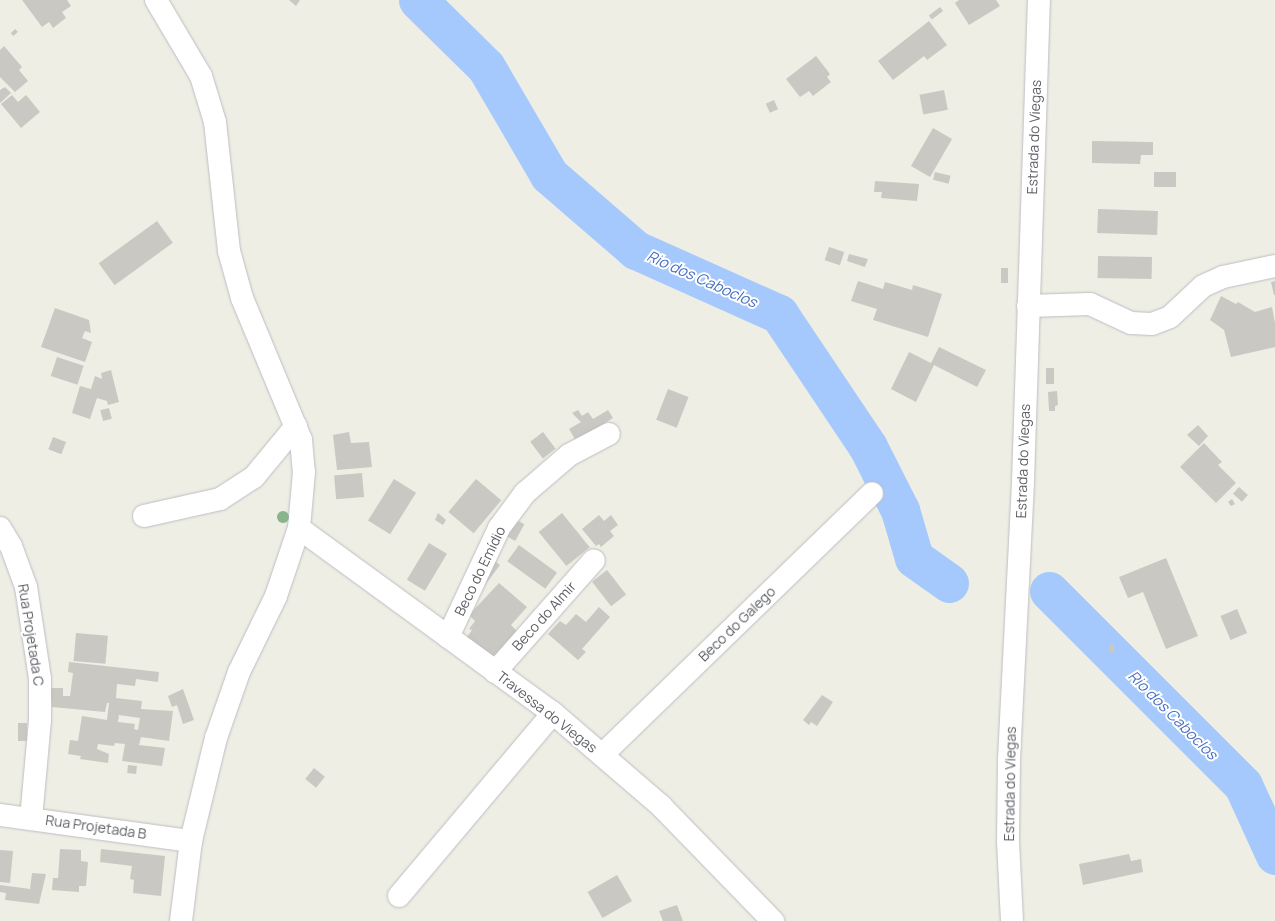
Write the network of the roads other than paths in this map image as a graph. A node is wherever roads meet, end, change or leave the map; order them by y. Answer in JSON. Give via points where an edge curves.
{"nodes":[{"id":1,"x":156,"y":0,"type":"edge"},
{"id":2,"x":1039,"y":0,"type":"edge"},
{"id":3,"x":1275,"y":266,"type":"edge"},
{"id":4,"x":1028,"y":306,"type":"junction"},
{"id":5,"x":296,"y":426,"type":"junction"},
{"id":6,"x":609,"y":434,"type":"dead end"},
{"id":7,"x":872,"y":493,"type":"dead end"},
{"id":8,"x":144,"y":516,"type":"dead end"},
{"id":9,"x":0,"y":528,"type":"edge"},
{"id":10,"x":299,"y":528,"type":"junction"},
{"id":11,"x":594,"y":560,"type":"dead end"},
{"id":12,"x":448,"y":637,"type":"junction"},
{"id":13,"x":495,"y":672,"type":"junction"},
{"id":14,"x":554,"y":713,"type":"junction"},
{"id":15,"x":602,"y":755,"type":"junction"},
{"id":16,"x":0,"y":815,"type":"edge"},
{"id":17,"x":32,"y":818,"type":"junction"},
{"id":18,"x":192,"y":841,"type":"junction"},
{"id":19,"x":399,"y":896,"type":"dead end"},
{"id":20,"x":1010,"y":920,"type":"edge"},
{"id":21,"x":181,"y":921,"type":"edge"},
{"id":22,"x":773,"y":921,"type":"edge"}],
"edges":[{"from":1,"to":5,"type":"street","via":[[201,76],[215,122],[229,251],[238,285]]},
{"from":2,"to":4,"type":"street","name":"Estrada do Viegas"},
{"from":3,"to":4,"type":"street","via":[[1223,277],[1203,286],[1170,317],[1152,324],[1132,323],[1090,304]]},
{"from":4,"to":20,"type":"street","name":"Estrada do Viegas","via":[[1023,481],[1009,759]]},
{"from":5,"to":8,"type":"street","via":[[254,476],[220,499]]},
{"from":5,"to":10,"type":"street","via":[[301,440],[304,472]]},
{"from":6,"to":12,"type":"street","name":"Beco do Emídio","via":[[569,455],[524,494],[499,528]]},
{"from":7,"to":15,"type":"street","name":"Beco do Galego"},
{"from":9,"to":17,"type":"street","name":"Rua Projetada C","via":[[11,546],[26,587],[40,679],[40,720]]},
{"from":10,"to":12,"type":"street","name":"Travessa do Viegas"},
{"from":10,"to":18,"type":"street","via":[[276,596],[239,672],[216,738]]},
{"from":11,"to":13,"type":"street","name":"Beco do Almir"},
{"from":12,"to":13,"type":"street","name":"Travessa do Viegas"},
{"from":13,"to":14,"type":"street","name":"Travessa do Viegas"},
{"from":14,"to":15,"type":"street","name":"Travessa do Viegas"},
{"from":14,"to":19,"type":"street"},
{"from":15,"to":22,"type":"street","name":"Travessa do Viegas","via":[[661,806]]},
{"from":16,"to":17,"type":"street","name":"Rua Projetada B"},
{"from":17,"to":18,"type":"street","name":"Rua Projetada B"},
{"from":18,"to":21,"type":"street"}]}
